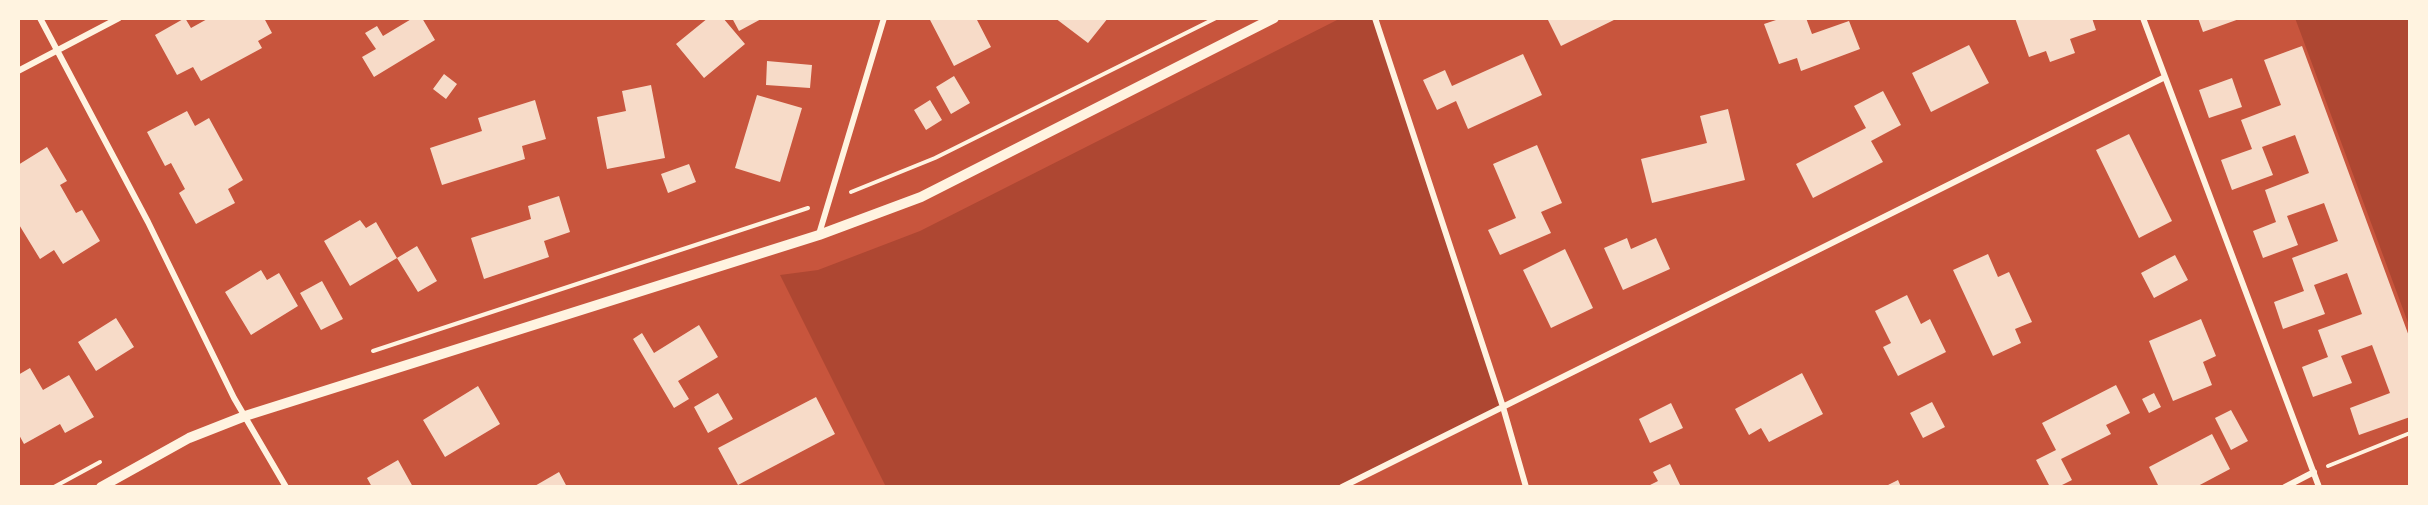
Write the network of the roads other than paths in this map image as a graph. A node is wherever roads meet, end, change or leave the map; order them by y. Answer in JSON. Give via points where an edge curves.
{"nodes":[{"id":1,"x":40,"y":18,"type":"edge"},
{"id":2,"x":118,"y":18,"type":"edge"},
{"id":3,"x":884,"y":18,"type":"edge"},
{"id":4,"x":1274,"y":18,"type":"edge"},
{"id":5,"x":1375,"y":18,"type":"edge"},
{"id":6,"x":2143,"y":18,"type":"edge"},
{"id":7,"x":57,"y":50,"type":"junction"},
{"id":8,"x":18,"y":71,"type":"edge"},
{"id":9,"x":2165,"y":77,"type":"junction"},
{"id":10,"x":819,"y":235,"type":"junction"},
{"id":11,"x":1503,"y":407,"type":"junction"},
{"id":12,"x":245,"y":416,"type":"junction"},
{"id":13,"x":2314,"y":472,"type":"junction"},
{"id":14,"x":100,"y":487,"type":"edge"},
{"id":15,"x":286,"y":487,"type":"edge"},
{"id":16,"x":1342,"y":487,"type":"edge"},
{"id":17,"x":1526,"y":487,"type":"edge"},
{"id":18,"x":2284,"y":487,"type":"edge"},
{"id":19,"x":2319,"y":487,"type":"edge"}],
"edges":[{"from":1,"to":7,"type":"street"},
{"from":2,"to":7,"type":"street"},
{"from":3,"to":10,"type":"street"},
{"from":4,"to":10,"type":"street","via":[[921,197]]},
{"from":5,"to":11,"type":"street"},
{"from":6,"to":9,"type":"street"},
{"from":7,"to":8,"type":"street"},
{"from":7,"to":12,"type":"street"},
{"from":9,"to":11,"type":"street"},
{"from":9,"to":13,"type":"street"},
{"from":10,"to":12,"type":"street"},
{"from":11,"to":16,"type":"street"},
{"from":11,"to":17,"type":"street"},
{"from":12,"to":14,"type":"street","via":[[189,438]]},
{"from":12,"to":15,"type":"street"},
{"from":13,"to":18,"type":"street"},
{"from":13,"to":19,"type":"street"}]}
